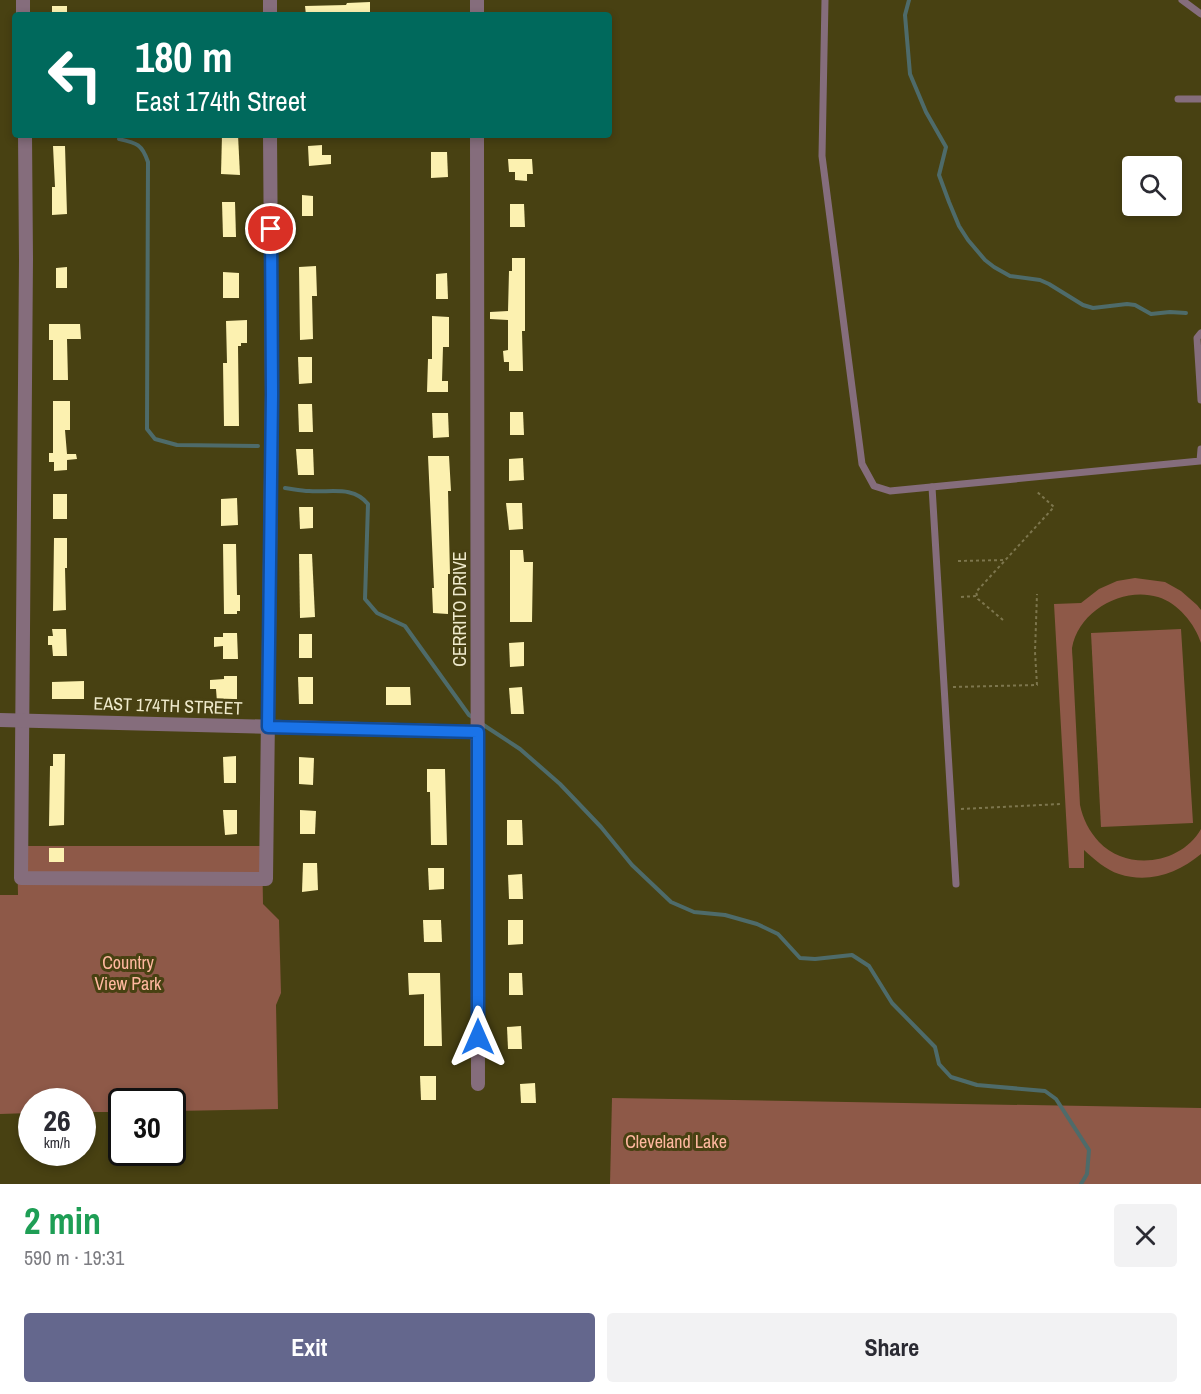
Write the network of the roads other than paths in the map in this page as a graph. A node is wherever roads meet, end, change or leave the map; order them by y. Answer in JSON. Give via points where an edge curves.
{"nodes":[{"id":1,"x":825,"y":0,"type":"edge"},
{"id":2,"x":1182,"y":0,"type":"edge"},
{"id":3,"x":1201,"y":14,"type":"edge"},
{"id":4,"x":1178,"y":99,"type":"dead end"},
{"id":5,"x":1201,"y":99,"type":"edge"},
{"id":6,"x":25,"y":138,"type":"edge"},
{"id":7,"x":270,"y":138,"type":"edge"},
{"id":8,"x":477,"y":138,"type":"edge"},
{"id":9,"x":1201,"y":333,"type":"edge"},
{"id":10,"x":1201,"y":400,"type":"edge"},
{"id":11,"x":1201,"y":448,"type":"edge"},
{"id":12,"x":932,"y":488,"type":"junction"},
{"id":13,"x":0,"y":720,"type":"edge"},
{"id":14,"x":21,"y":720,"type":"junction"},
{"id":15,"x":268,"y":727,"type":"junction"},
{"id":16,"x":478,"y":732,"type":"junction"},
{"id":17,"x":957,"y":884,"type":"dead end"},
{"id":18,"x":478,"y":1084,"type":"dead end"}],
"edges":[{"from":1,"to":12,"type":"lane","via":[[822,156],[862,464],[874,486],[890,491]]},
{"from":2,"to":3,"type":"lane"},
{"from":4,"to":5,"type":"lane"},
{"from":6,"to":14,"type":"street"},
{"from":7,"to":15,"type":"street"},
{"from":8,"to":16,"type":"street","name":"CERRITO DRIVE"},
{"from":9,"to":10,"type":"lane","via":[[1197,338]]},
{"from":11,"to":12,"type":"lane","via":[[1200,461]]},
{"from":12,"to":17,"type":"lane"},
{"from":13,"to":14,"type":"street","name":"EAST 174TH STREET"},
{"from":14,"to":15,"type":"street","name":"EAST 174TH STREET"},
{"from":14,"to":15,"type":"street","via":[[21,878],[266,879]]},
{"from":15,"to":16,"type":"street","name":"EAST 174TH STREET"},
{"from":16,"to":18,"type":"street","name":"CERRITO DRIVE"}]}
